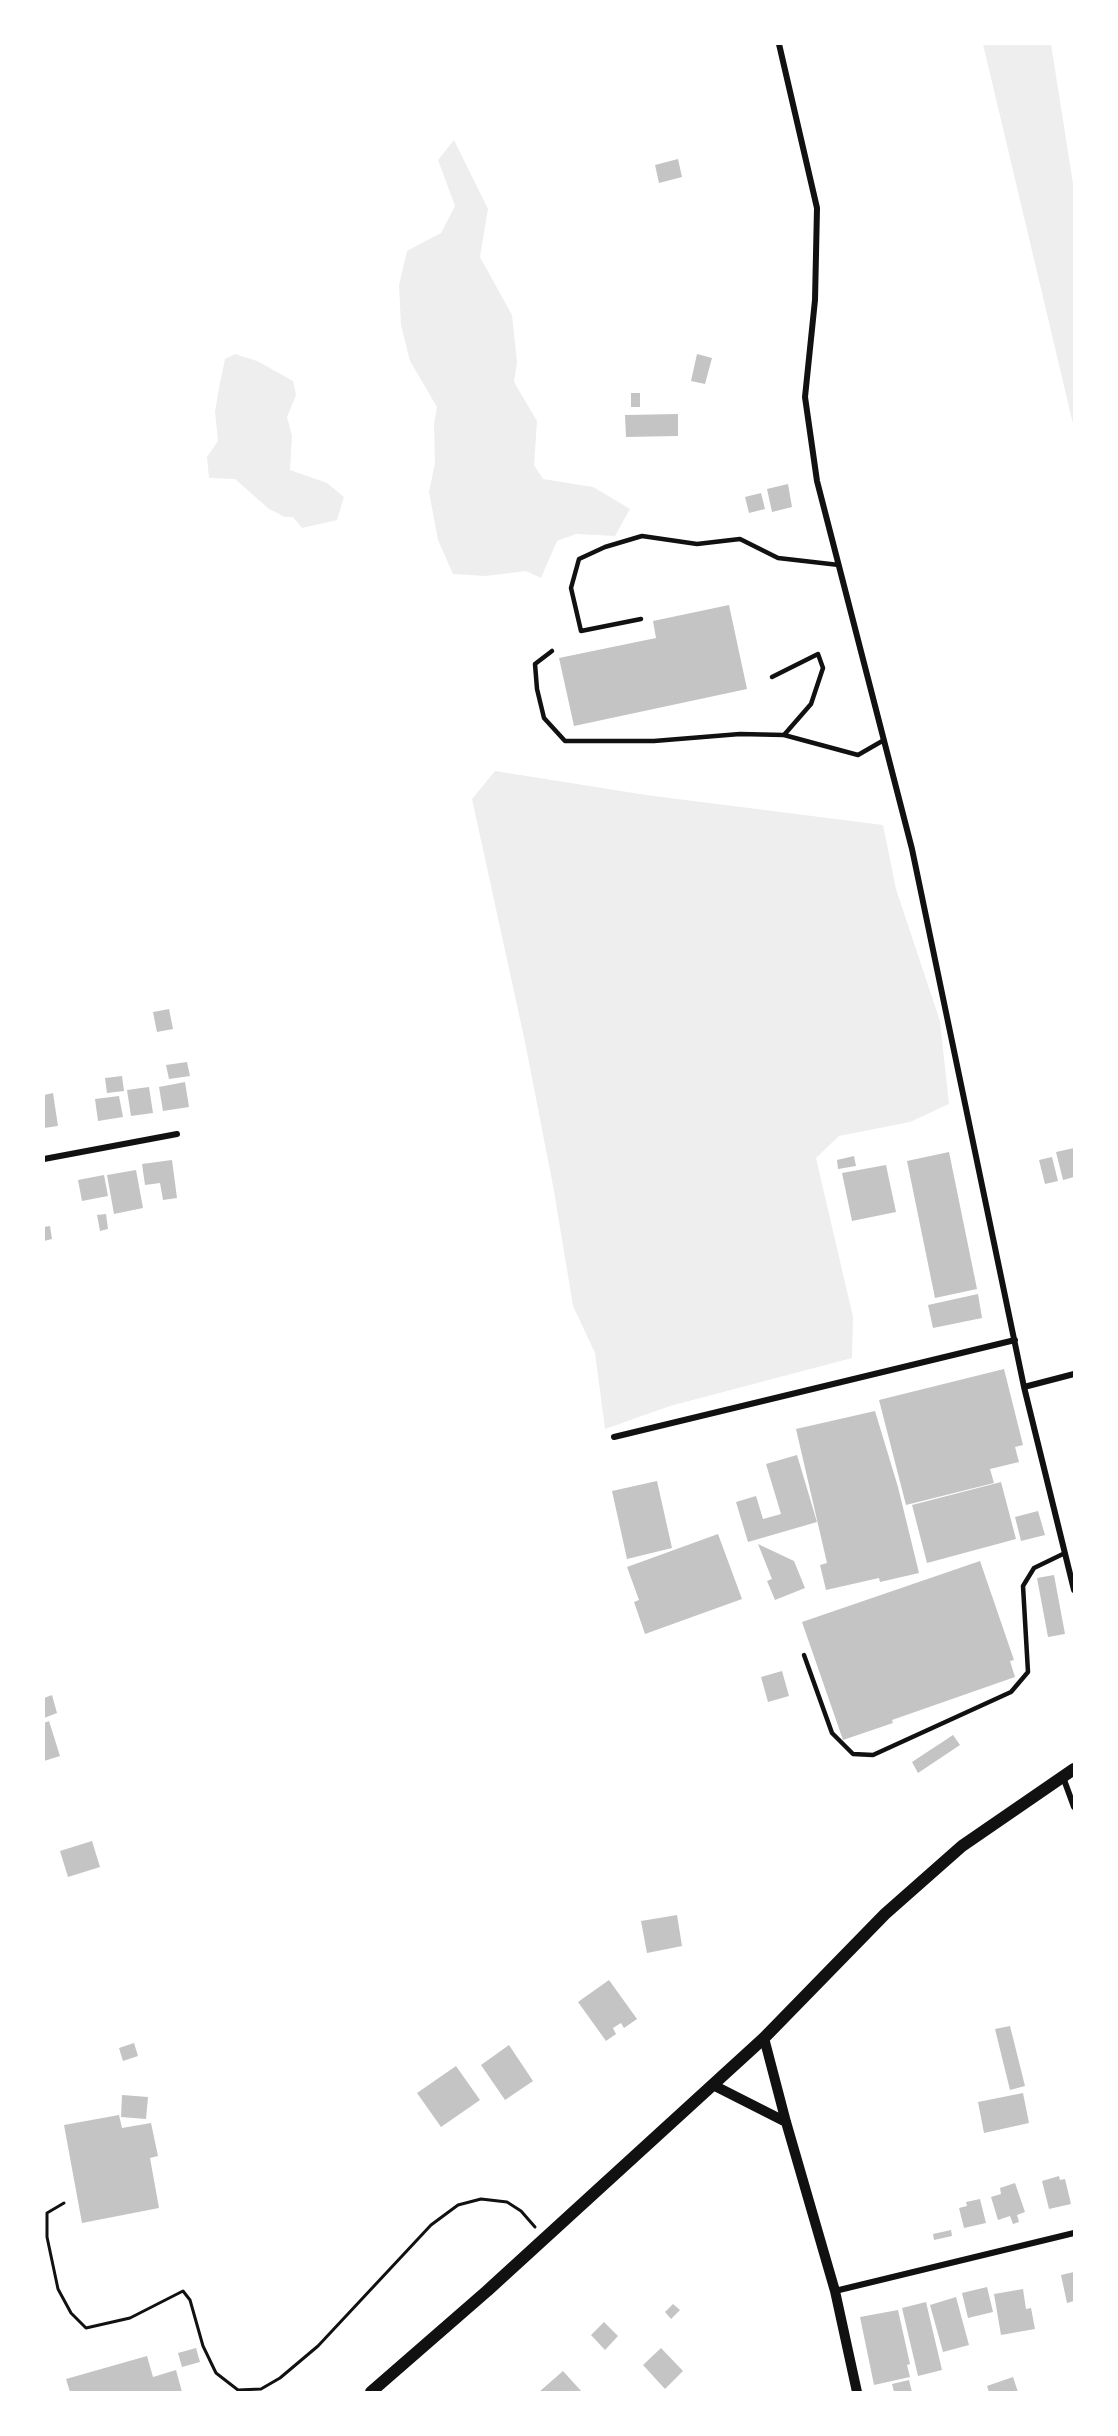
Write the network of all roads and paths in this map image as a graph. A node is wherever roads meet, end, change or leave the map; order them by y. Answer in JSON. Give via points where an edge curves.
{"nodes":[{"id":1,"x":779,"y":44,"type":"edge"},
{"id":2,"x":839,"y":564,"type":"junction"},
{"id":3,"x":641,"y":619,"type":"dead end"},
{"id":4,"x":552,"y":651,"type":"dead end"},
{"id":5,"x":772,"y":677,"type":"dead end"},
{"id":6,"x":784,"y":735,"type":"junction"},
{"id":7,"x":884,"y":740,"type":"junction"},
{"id":8,"x":177,"y":1134,"type":"dead end"},
{"id":9,"x":44,"y":1159,"type":"edge"},
{"id":10,"x":1015,"y":1340,"type":"junction"},
{"id":11,"x":1074,"y":1374,"type":"edge"},
{"id":12,"x":1024,"y":1387,"type":"junction"},
{"id":13,"x":614,"y":1437,"type":"dead end"},
{"id":14,"x":1065,"y":1553,"type":"junction"},
{"id":15,"x":1074,"y":1590,"type":"edge"},
{"id":16,"x":804,"y":1655,"type":"dead end"},
{"id":17,"x":1074,"y":1769,"type":"edge"},
{"id":18,"x":1063,"y":1776,"type":"junction"},
{"id":19,"x":1074,"y":1807,"type":"edge"},
{"id":20,"x":765,"y":2038,"type":"junction"},
{"id":21,"x":712,"y":2085,"type":"junction"},
{"id":22,"x":786,"y":2122,"type":"junction"},
{"id":23,"x":64,"y":2203,"type":"dead end"},
{"id":24,"x":1074,"y":2233,"type":"edge"},
{"id":25,"x":544,"y":2237,"type":"junction"},
{"id":26,"x":835,"y":2291,"type":"junction"},
{"id":27,"x":371,"y":2392,"type":"edge"},
{"id":28,"x":856,"y":2392,"type":"edge"}],
"edges":[{"from":1,"to":2,"type":"street","via":[[817,208],[815,300],[806,397],[817,481]]},
{"from":2,"to":3,"type":"lane","via":[[778,558],[740,539],[698,544],[642,536],[579,560],[571,588],[581,631]]},
{"from":2,"to":7,"type":"street"},
{"from":4,"to":6,"type":"lane","via":[[535,664],[537,689],[544,718],[565,741]]},
{"from":5,"to":6,"type":"lane","via":[[818,654],[823,668],[810,704]]},
{"from":6,"to":7,"type":"lane","via":[[858,755]]},
{"from":7,"to":10,"type":"street","via":[[912,849]]},
{"from":8,"to":9,"type":"street"},
{"from":10,"to":12,"type":"street"},
{"from":10,"to":13,"type":"street"},
{"from":11,"to":12,"type":"street"},
{"from":12,"to":14,"type":"street"},
{"from":14,"to":15,"type":"street"},
{"from":14,"to":16,"type":"lane","via":[[1034,1568],[1023,1586],[1028,1672],[1011,1692],[873,1755],[853,1754],[832,1733]]},
{"from":17,"to":18,"type":"main road"},
{"from":18,"to":19,"type":"street"},
{"from":18,"to":20,"type":"main road","via":[[962,1846],[885,1914]]},
{"from":20,"to":21,"type":"main road"},
{"from":20,"to":22,"type":"street"},
{"from":21,"to":22,"type":"street"},
{"from":21,"to":25,"type":"main road"},
{"from":22,"to":26,"type":"street"},
{"from":23,"to":25,"type":"path","via":[[47,2213],[47,2237],[58,2289],[71,2313],[86,2328],[130,2318],[183,2291],[190,2300],[203,2346],[216,2373],[238,2390],[261,2389],[280,2378],[310,2352],[431,2225],[458,2205],[481,2199],[507,2202],[521,2211]]},
{"from":24,"to":26,"type":"street"},
{"from":25,"to":27,"type":"main road"},
{"from":26,"to":28,"type":"street"}]}
